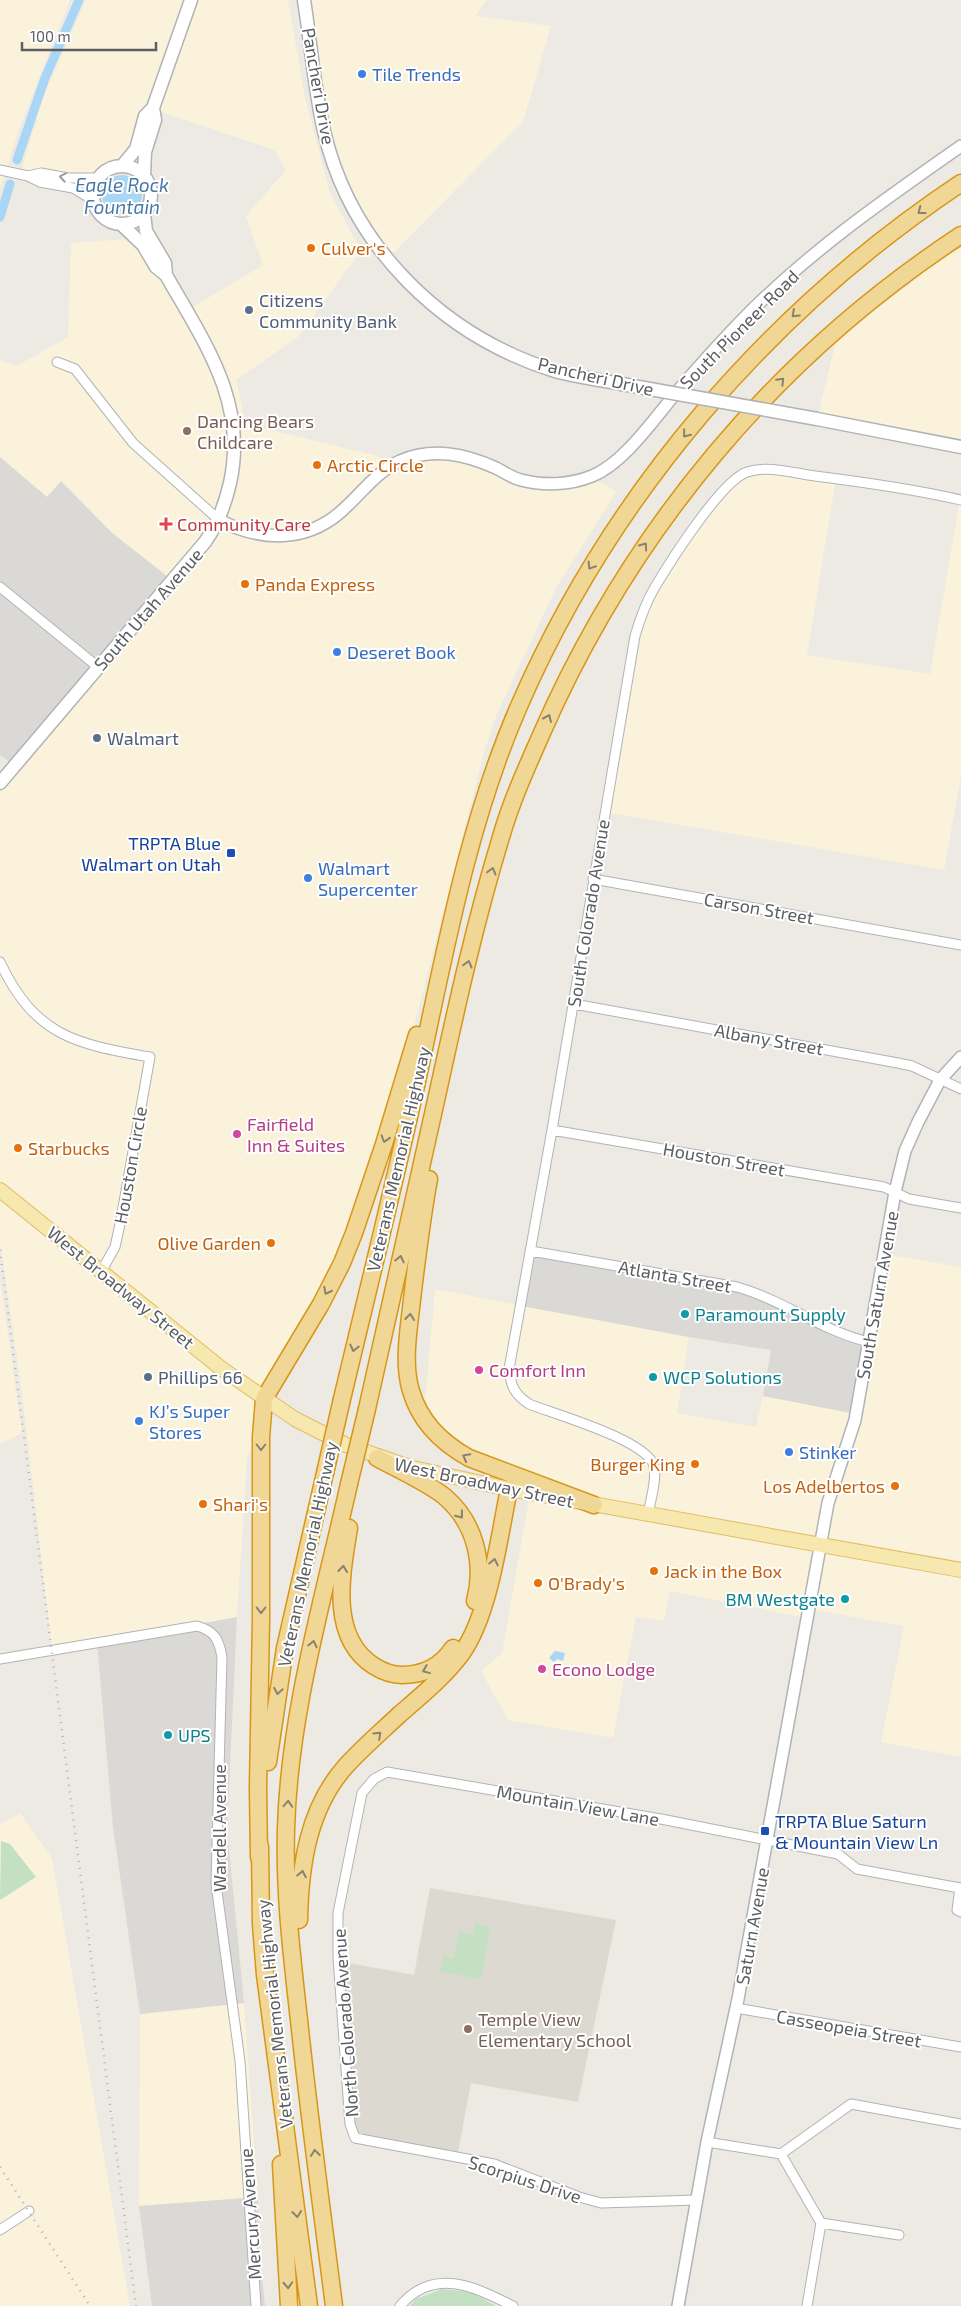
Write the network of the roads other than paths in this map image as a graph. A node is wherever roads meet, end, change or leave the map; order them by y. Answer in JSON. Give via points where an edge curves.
{"nodes":[{"id":1,"x":190,"y":0,"type":"edge"},
{"id":2,"x":304,"y":0,"type":"edge"},
{"id":3,"x":153,"y":108,"type":"junction"},
{"id":4,"x":961,"y":146,"type":"edge"},
{"id":5,"x":122,"y":166,"type":"junction"},
{"id":6,"x":3,"y":170,"type":"edge"},
{"id":7,"x":24,"y":175,"type":"junction"},
{"id":8,"x":144,"y":176,"type":"junction"},
{"id":9,"x":98,"y":178,"type":"junction"},
{"id":10,"x":961,"y":183,"type":"edge"},
{"id":11,"x":93,"y":200,"type":"junction"},
{"id":12,"x":144,"y":214,"type":"junction"},
{"id":13,"x":121,"y":224,"type":"junction"},
{"id":14,"x":961,"y":235,"type":"edge"},
{"id":15,"x":166,"y":275,"type":"junction"},
{"id":16,"x":57,"y":362,"type":"dead end"},
{"id":17,"x":961,"y":447,"type":"edge"},
{"id":18,"x":961,"y":500,"type":"edge"},
{"id":19,"x":219,"y":520,"type":"junction"},
{"id":20,"x":0,"y":587,"type":"edge"},
{"id":21,"x":98,"y":667,"type":"junction"},
{"id":22,"x":2,"y":776,"type":"edge"},
{"id":23,"x":593,"y":879,"type":"junction"},
{"id":24,"x":446,"y":942,"type":"junction"},
{"id":25,"x":961,"y":945,"type":"edge"},
{"id":26,"x":0,"y":962,"type":"edge"},
{"id":27,"x":459,"y":996,"type":"junction"},
{"id":28,"x":574,"y":1004,"type":"junction"},
{"id":29,"x":961,"y":1057,"type":"edge"},
{"id":30,"x":940,"y":1080,"type":"junction"},
{"id":31,"x":961,"y":1089,"type":"edge"},
{"id":32,"x":552,"y":1130,"type":"junction"},
{"id":33,"x":0,"y":1190,"type":"edge"},
{"id":34,"x":895,"y":1192,"type":"junction"},
{"id":35,"x":961,"y":1208,"type":"edge"},
{"id":36,"x":531,"y":1251,"type":"junction"},
{"id":37,"x":102,"y":1270,"type":"junction"},
{"id":38,"x":869,"y":1342,"type":"junction"},
{"id":39,"x":264,"y":1399,"type":"junction"},
{"id":40,"x":377,"y":1458,"type":"junction"},
{"id":41,"x":353,"y":1485,"type":"junction"},
{"id":42,"x":509,"y":1489,"type":"junction"},
{"id":43,"x":594,"y":1505,"type":"junction"},
{"id":44,"x":648,"y":1515,"type":"junction"},
{"id":45,"x":820,"y":1544,"type":"junction"},
{"id":46,"x":961,"y":1570,"type":"edge"},
{"id":47,"x":0,"y":1659,"type":"edge"},
{"id":48,"x":387,"y":1772,"type":"joint"},
{"id":49,"x":768,"y":1840,"type":"junction"},
{"id":50,"x":259,"y":1857,"type":"junction"},
{"id":51,"x":959,"y":1911,"type":"edge"},
{"id":52,"x":265,"y":1975,"type":"junction"},
{"id":53,"x":736,"y":2008,"type":"junction"},
{"id":54,"x":961,"y":2047,"type":"edge"},
{"id":55,"x":305,"y":2080,"type":"junction"},
{"id":56,"x":244,"y":2122,"type":"joint"},
{"id":57,"x":961,"y":2124,"type":"edge"},
{"id":58,"x":355,"y":2138,"type":"joint"},
{"id":59,"x":707,"y":2142,"type":"junction"},
{"id":60,"x":780,"y":2154,"type":"junction"},
{"id":61,"x":697,"y":2200,"type":"junction"},
{"id":62,"x":28,"y":2211,"type":"dead end"},
{"id":63,"x":821,"y":2223,"type":"junction"},
{"id":64,"x":0,"y":2230,"type":"edge"},
{"id":65,"x":898,"y":2235,"type":"dead end"},
{"id":66,"x":256,"y":2306,"type":"edge"},
{"id":67,"x":289,"y":2306,"type":"edge"},
{"id":68,"x":309,"y":2306,"type":"edge"},
{"id":69,"x":334,"y":2306,"type":"edge"},
{"id":70,"x":400,"y":2306,"type":"edge"},
{"id":71,"x":512,"y":2306,"type":"edge"},
{"id":72,"x":678,"y":2306,"type":"edge"},
{"id":73,"x":807,"y":2306,"type":"edge"}],
"edges":[{"from":1,"to":3,"type":"main road"},
{"from":2,"to":17,"type":"main road","name":"Pancheri Drive","bridge":true,"via":[[318,106],[340,182],[361,223],[386,260],[446,316],[514,356],[556,371]]},
{"from":3,"to":5,"type":"main road","via":[[145,116],[136,149]]},
{"from":3,"to":8,"type":"main road","via":[[155,120],[145,152]]},
{"from":4,"to":19,"type":"street","name":"South Pioneer Road","via":[[849,225],[755,307],[714,349],[629,448],[593,476],[566,483],[544,484],[518,480],[470,457],[436,452],[401,460],[383,470],[336,517],[306,532],[278,537],[260,535]]},
{"from":5,"to":8,"type":"main road","via":[[137,170]]},
{"from":5,"to":9,"type":"main road"},
{"from":6,"to":7,"type":"street"},
{"from":9,"to":7,"type":"street","one_way":true,"via":[[41,173]]},
{"from":7,"to":11,"type":"street","via":[[40,182],[73,188]]},
{"from":8,"to":12,"type":"main road","via":[[151,191]]},
{"from":9,"to":11,"type":"main road"},
{"from":10,"to":24,"type":"highway","name":"Veterans Memorial Highway","one_way":true,"via":[[835,277],[791,318],[700,416],[654,473],[591,566],[556,627],[518,707],[477,820]]},
{"from":11,"to":13,"type":"main road","name":"South Utah Avenue","via":[[103,217]]},
{"from":12,"to":13,"type":"main road","via":[[137,220]]},
{"from":12,"to":15,"type":"main road","name":"South Utah Avenue","via":[[146,231],[165,263]]},
{"from":13,"to":15,"type":"main road","name":"South Utah Avenue","via":[[143,245],[156,267]]},
{"from":27,"to":14,"type":"highway","name":"Veterans Memorial Highway","one_way":true,"via":[[501,836],[524,773],[591,632],[631,566],[686,486],[737,426],[808,354],[919,263]]},
{"from":15,"to":19,"type":"main road","name":"South Utah Avenue","via":[[215,362],[233,417],[234,458]]},
{"from":16,"to":19,"type":"street","via":[[75,369],[133,443]]},
{"from":18,"to":23,"type":"street","name":"South Colorado Avenue","via":[[850,480],[764,469],[746,472],[730,482],[711,504],[656,586],[634,636]]},
{"from":19,"to":21,"type":"main road","name":"South Utah Avenue","via":[[205,542]]},
{"from":20,"to":21,"type":"street"},
{"from":21,"to":22,"type":"main road","name":"South Utah Avenue"},
{"from":23,"to":25,"type":"street","name":"Carson Street"},
{"from":23,"to":28,"type":"street","name":"South Colorado Avenue"},
{"from":24,"to":39,"type":"highway","one_way":true,"via":[[354,1233],[321,1304]]},
{"from":24,"to":50,"type":"highway","name":"Veterans Memorial Highway","one_way":true,"bridge":true,"via":[[285,1648],[270,1743]]},
{"from":26,"to":37,"type":"street","name":"Houston Circle","via":[[18,996],[55,1030],[101,1049],[150,1057],[115,1247]]},
{"from":41,"to":27,"type":"highway","name":"Veterans Memorial Highway","one_way":true,"bridge":true},
{"from":43,"to":27,"type":"highway","one_way":true,"via":[[489,1467],[452,1449],[426,1422],[411,1390],[407,1350],[415,1272]]},
{"from":28,"to":30,"type":"street","name":"Albany Street","via":[[898,1062]]},
{"from":28,"to":32,"type":"street","name":"South Colorado Avenue"},
{"from":29,"to":30,"type":"street","name":"South Saturn Avenue"},
{"from":30,"to":31,"type":"street","name":"Albany Street"},
{"from":30,"to":34,"type":"street","name":"South Saturn Avenue","via":[[905,1152]]},
{"from":32,"to":34,"type":"street","name":"Houston Street","via":[[884,1186]]},
{"from":32,"to":36,"type":"street","name":"South Colorado Avenue"},
{"from":33,"to":37,"type":"main road","name":"West Broadway Street"},
{"from":34,"to":35,"type":"street","name":"Houston Street","via":[[909,1199]]},
{"from":34,"to":38,"type":"street","name":"South Saturn Avenue"},
{"from":36,"to":38,"type":"street","name":"Atlanta Street","via":[[756,1292],[810,1320]]},
{"from":36,"to":44,"type":"street","name":"South Colorado Avenue","via":[[509,1369],[511,1385],[516,1396],[529,1404],[619,1437],[648,1455],[654,1465],[654,1478]]},
{"from":37,"to":39,"type":"main road","name":"West Broadway Street","via":[[222,1370]]},
{"from":38,"to":45,"type":"street","name":"South Saturn Avenue","via":[[855,1420],[828,1503]]},
{"from":39,"to":40,"type":"main road","name":"West Broadway Street","via":[[320,1433]]},
{"from":39,"to":50,"type":"highway","one_way":true,"via":[[261,1437]]},
{"from":40,"to":41,"type":"highway","one_way":true,"via":[[445,1497],[473,1535],[478,1556],[477,1594],[470,1619],[446,1658],[429,1671],[396,1675],[380,1670],[365,1660],[346,1627],[342,1588]]},
{"from":40,"to":42,"type":"main road","name":"West Broadway Street"},
{"from":55,"to":41,"type":"highway","name":"Veterans Memorial Highway","one_way":true,"via":[[290,1937],[286,1852],[288,1801],[298,1712]]},
{"from":42,"to":43,"type":"main road","name":"West Broadway Street"},
{"from":55,"to":42,"type":"highway","one_way":true,"via":[[298,1921],[304,1858],[315,1818],[344,1767],[445,1674],[470,1640],[483,1609]]},
{"from":43,"to":44,"type":"main road","name":"West Broadway Street"},
{"from":44,"to":45,"type":"main road","name":"West Broadway Street"},
{"from":45,"to":46,"type":"main road","name":"West Broadway Street"},
{"from":45,"to":49,"type":"street","name":"Saturn Avenue"},
{"from":47,"to":56,"type":"street","name":"Wardell Avenue","via":[[197,1626],[216,1636],[222,1657],[216,1884],[240,2062]]},
{"from":48,"to":49,"type":"street","name":"Mountain View Lane"},
{"from":48,"to":58,"type":"street","name":"North Colorado Avenue","via":[[362,1793],[338,1913],[338,1971],[350,2124]]},
{"from":49,"to":51,"type":"street","name":"Mountain View Lane","via":[[838,1854],[857,1869],[960,1888]]},
{"from":49,"to":53,"type":"street","name":"Saturn Avenue"},
{"from":50,"to":52,"type":"highway","name":"Veterans Memorial Highway"},
{"from":52,"to":67,"type":"highway","one_way":true},
{"from":52,"to":68,"type":"highway","name":"Veterans Memorial Highway","one_way":true},
{"from":53,"to":54,"type":"street","name":"Casseopeia Street"},
{"from":53,"to":59,"type":"street","name":"Saturn Avenue"},
{"from":69,"to":55,"type":"highway","name":"Veterans Memorial Highway","one_way":true},
{"from":56,"to":66,"type":"street","name":"Mercury Avenue"},
{"from":57,"to":60,"type":"street","via":[[850,2104]]},
{"from":58,"to":61,"type":"street","name":"Scorpius Drive","via":[[494,2164],[601,2203]]},
{"from":59,"to":60,"type":"street"},
{"from":59,"to":61,"type":"street","name":"Saturn Avenue"},
{"from":60,"to":63,"type":"street"},
{"from":61,"to":72,"type":"street","name":"Saturn Avenue"},
{"from":62,"to":64,"type":"street"},
{"from":63,"to":65,"type":"street"},
{"from":63,"to":73,"type":"street"},
{"from":70,"to":71,"type":"street","via":[[411,2295],[430,2285],[451,2282],[478,2288]]}]}
